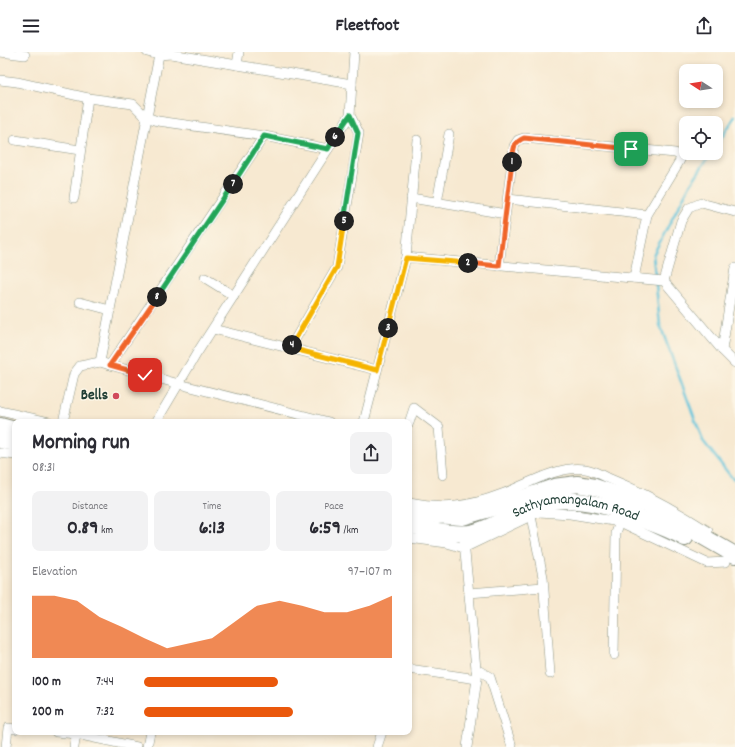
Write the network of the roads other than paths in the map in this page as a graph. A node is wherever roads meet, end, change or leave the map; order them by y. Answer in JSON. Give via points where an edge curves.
{"nodes":[{"id":1,"x":0,"y":52,"type":"edge"},
{"id":2,"x":147,"y":52,"type":"edge"},
{"id":3,"x":239,"y":52,"type":"edge"},
{"id":4,"x":354,"y":52,"type":"edge"},
{"id":5,"x":171,"y":53,"type":"edge"},
{"id":6,"x":25,"y":55,"type":"dead end"},
{"id":7,"x":159,"y":55,"type":"junction"},
{"id":8,"x":237,"y":65,"type":"junction"},
{"id":9,"x":0,"y":80,"type":"edge"},
{"id":10,"x":352,"y":84,"type":"junction"},
{"id":11,"x":88,"y":98,"type":"junction"},
{"id":12,"x":350,"y":115,"type":"junction"},
{"id":13,"x":146,"y":117,"type":"junction"},
{"id":14,"x":449,"y":134,"type":"dead end"},
{"id":15,"x":264,"y":136,"type":"junction"},
{"id":16,"x":15,"y":140,"type":"dead end"},
{"id":17,"x":417,"y":140,"type":"dead end"},
{"id":18,"x":328,"y":149,"type":"junction"},
{"id":19,"x":80,"y":150,"type":"junction"},
{"id":20,"x":74,"y":198,"type":"dead end"},
{"id":21,"x":411,"y":198,"type":"junction"},
{"id":22,"x":508,"y":199,"type":"junction"},
{"id":23,"x":437,"y":202,"type":"junction"},
{"id":24,"x":735,"y":212,"type":"edge"},
{"id":25,"x":506,"y":214,"type":"junction"},
{"id":26,"x":647,"y":215,"type":"junction"},
{"id":27,"x":406,"y":258,"type":"junction"},
{"id":28,"x":499,"y":266,"type":"junction"},
{"id":29,"x":735,"y":268,"type":"edge"},
{"id":30,"x":205,"y":278,"type":"dead end"},
{"id":31,"x":635,"y":278,"type":"junction"},
{"id":32,"x":663,"y":281,"type":"junction"},
{"id":33,"x":234,"y":296,"type":"junction"},
{"id":34,"x":80,"y":302,"type":"dead end"},
{"id":35,"x":110,"y":310,"type":"junction"},
{"id":36,"x":213,"y":329,"type":"junction"},
{"id":37,"x":290,"y":348,"type":"junction"},
{"id":38,"x":722,"y":350,"type":"junction"},
{"id":39,"x":100,"y":362,"type":"junction"},
{"id":40,"x":735,"y":363,"type":"edge"},
{"id":41,"x":110,"y":365,"type":"junction"},
{"id":42,"x":377,"y":370,"type":"junction"},
{"id":43,"x":179,"y":384,"type":"junction"},
{"id":44,"x":0,"y":411,"type":"edge"},
{"id":45,"x":36,"y":419,"type":"edge"},
{"id":46,"x":64,"y":419,"type":"edge"},
{"id":47,"x":158,"y":419,"type":"edge"},
{"id":48,"x":317,"y":419,"type":"edge"},
{"id":49,"x":365,"y":419,"type":"edge"},
{"id":50,"x":410,"y":419,"type":"edge"},
{"id":51,"x":0,"y":426,"type":"edge"},
{"id":52,"x":12,"y":429,"type":"edge"},
{"id":53,"x":0,"y":440,"type":"edge"},
{"id":54,"x":12,"y":442,"type":"edge"},
{"id":55,"x":0,"y":453,"type":"edge"},
{"id":56,"x":12,"y":455,"type":"edge"},
{"id":57,"x":443,"y":475,"type":"dead end"},
{"id":58,"x":412,"y":503,"type":"edge"},
{"id":59,"x":412,"y":514,"type":"edge"},
{"id":60,"x":531,"y":516,"type":"junction"},
{"id":61,"x":620,"y":522,"type":"junction"},
{"id":62,"x":412,"y":526,"type":"edge"},
{"id":63,"x":463,"y":533,"type":"junction"},
{"id":64,"x":412,"y":538,"type":"edge"},
{"id":65,"x":732,"y":559,"type":"edge"},
{"id":66,"x":544,"y":587,"type":"junction"},
{"id":67,"x":469,"y":594,"type":"junction"},
{"id":68,"x":614,"y":655,"type":"dead end"},
{"id":69,"x":412,"y":669,"type":"edge"},
{"id":70,"x":477,"y":674,"type":"junction"},
{"id":71,"x":550,"y":674,"type":"dead end"},
{"id":72,"x":12,"y":729,"type":"edge"},
{"id":73,"x":76,"y":735,"type":"edge"},
{"id":74,"x":85,"y":735,"type":"edge"},
{"id":75,"x":150,"y":735,"type":"edge"},
{"id":76,"x":381,"y":735,"type":"edge"},
{"id":77,"x":6,"y":747,"type":"edge"},
{"id":78,"x":74,"y":747,"type":"edge"},
{"id":79,"x":137,"y":747,"type":"edge"},
{"id":80,"x":148,"y":747,"type":"edge"},
{"id":81,"x":377,"y":747,"type":"edge"},
{"id":82,"x":467,"y":747,"type":"edge"},
{"id":83,"x":512,"y":747,"type":"edge"}],
"edges":[{"from":1,"to":6,"type":"street"},
{"from":2,"to":7,"type":"street"},
{"from":3,"to":8,"type":"street"},
{"from":4,"to":10,"type":"street"},
{"from":5,"to":7,"type":"street"},
{"from":5,"to":8,"type":"street"},
{"from":7,"to":13,"type":"street"},
{"from":8,"to":10,"type":"street"},
{"from":9,"to":11,"type":"street"},
{"from":10,"to":12,"type":"street"},
{"from":11,"to":13,"type":"street","via":[[134,104]]},
{"from":11,"to":19,"type":"street"},
{"from":12,"to":18,"type":"street"},
{"from":12,"to":37,"type":"street","via":[[358,133],[337,267]]},
{"from":13,"to":15,"type":"street","via":[[158,121]]},
{"from":13,"to":35,"type":"street"},
{"from":14,"to":23,"type":"street"},
{"from":15,"to":18,"type":"street"},
{"from":15,"to":41,"type":"street"},
{"from":16,"to":19,"type":"street"},
{"from":17,"to":21,"type":"street"},
{"from":18,"to":33,"type":"street"},
{"from":19,"to":20,"type":"street"},
{"from":21,"to":23,"type":"street"},
{"from":21,"to":27,"type":"street"},
{"from":22,"to":25,"type":"street"},
{"from":22,"to":26,"type":"street"},
{"from":22,"to":26,"type":"street","via":[[514,146],[518,140],[524,138],[675,153],[681,158]]},
{"from":23,"to":25,"type":"street"},
{"from":24,"to":32,"type":"street","via":[[701,203],[689,208],[681,221]]},
{"from":25,"to":28,"type":"street"},
{"from":26,"to":31,"type":"street"},
{"from":27,"to":28,"type":"street"},
{"from":27,"to":42,"type":"street"},
{"from":28,"to":31,"type":"street"},
{"from":29,"to":38,"type":"street"},
{"from":30,"to":33,"type":"street"},
{"from":31,"to":32,"type":"street"},
{"from":32,"to":38,"type":"street"},
{"from":33,"to":36,"type":"street"},
{"from":34,"to":35,"type":"street"},
{"from":35,"to":39,"type":"street"},
{"from":36,"to":37,"type":"street"},
{"from":36,"to":43,"type":"street"},
{"from":37,"to":42,"type":"street"},
{"from":38,"to":40,"type":"street"},
{"from":39,"to":41,"type":"street"},
{"from":39,"to":46,"type":"street","via":[[80,366],[74,374]]},
{"from":41,"to":43,"type":"street"},
{"from":42,"to":49,"type":"street"},
{"from":43,"to":47,"type":"street"},
{"from":43,"to":48,"type":"street"},
{"from":44,"to":45,"type":"street"},
{"from":50,"to":57,"type":"street","via":[[414,408],[439,427]]},
{"from":51,"to":52,"type":"highway"},
{"from":53,"to":54,"type":"highway"},
{"from":55,"to":56,"type":"street"},
{"from":58,"to":65,"type":"street","via":[[447,508],[463,506],[501,495],[553,473],[586,469],[632,487],[665,504],[721,539]]},
{"from":59,"to":63,"type":"highway"},
{"from":60,"to":61,"type":"street","via":[[539,512],[570,514]]},
{"from":60,"to":63,"type":"street"},
{"from":60,"to":66,"type":"street"},
{"from":61,"to":65,"type":"street","via":[[706,563]]},
{"from":61,"to":68,"type":"street","via":[[616,533]]},
{"from":62,"to":63,"type":"highway","name":"Sathyamangalam Road"},
{"from":63,"to":64,"type":"street","via":[[447,543]]},
{"from":63,"to":65,"type":"highway","name":"Sathyamangalam Road","via":[[475,532],[551,501],[571,501],[626,513],[675,532]]},
{"from":63,"to":67,"type":"street"},
{"from":66,"to":67,"type":"street"},
{"from":66,"to":71,"type":"street"},
{"from":67,"to":70,"type":"street"},
{"from":69,"to":70,"type":"street"},
{"from":70,"to":82,"type":"street"},
{"from":70,"to":83,"type":"street","via":[[490,677]]},
{"from":72,"to":77,"type":"street","via":[[8,728]]},
{"from":73,"to":78,"type":"street"},
{"from":74,"to":79,"type":"street"},
{"from":75,"to":80,"type":"street"},
{"from":76,"to":81,"type":"street"}]}
